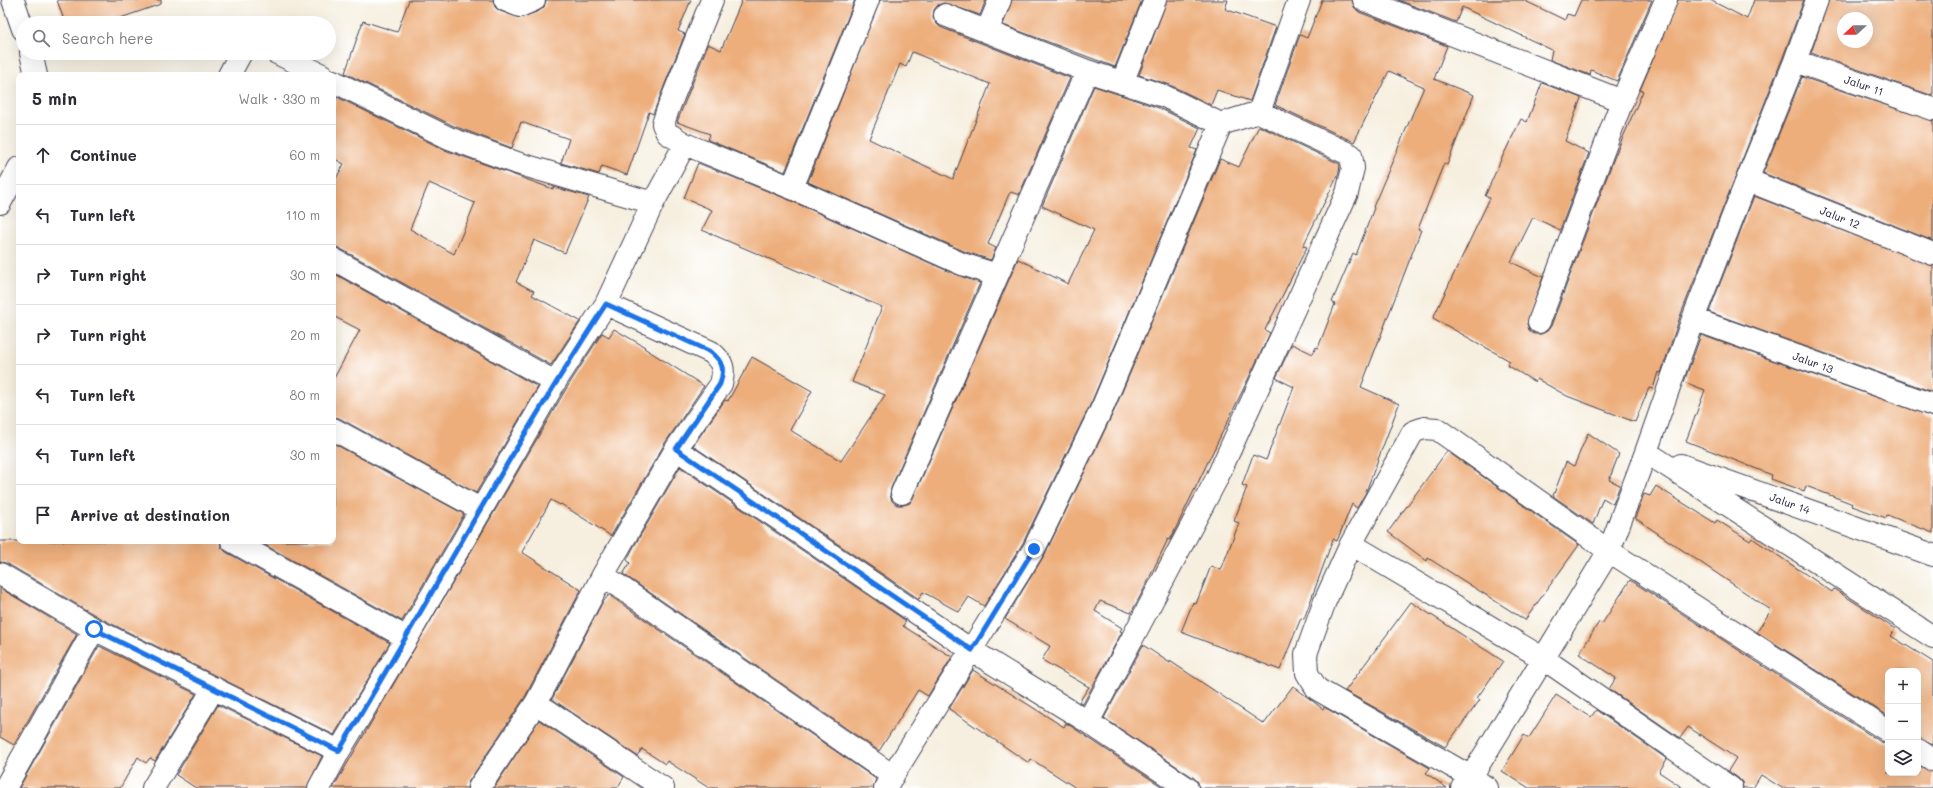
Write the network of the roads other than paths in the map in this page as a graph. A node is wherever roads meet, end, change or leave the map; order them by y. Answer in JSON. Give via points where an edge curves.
{"nodes":[{"id":1,"x":13,"y":0,"type":"edge"},
{"id":2,"x":505,"y":0,"type":"edge"},
{"id":3,"x":534,"y":0,"type":"edge"},
{"id":4,"x":712,"y":0,"type":"edge"},
{"id":5,"x":868,"y":0,"type":"edge"},
{"id":6,"x":1000,"y":0,"type":"edge"},
{"id":7,"x":1155,"y":0,"type":"edge"},
{"id":8,"x":1299,"y":0,"type":"edge"},
{"id":9,"x":1364,"y":0,"type":"edge"},
{"id":10,"x":1666,"y":0,"type":"edge"},
{"id":11,"x":1817,"y":0,"type":"edge"},
{"id":12,"x":945,"y":15,"type":"dead end"},
{"id":13,"x":18,"y":16,"type":"edge"},
{"id":14,"x":987,"y":31,"type":"junction"},
{"id":15,"x":33,"y":60,"type":"edge"},
{"id":16,"x":237,"y":60,"type":"edge"},
{"id":17,"x":291,"y":60,"type":"edge"},
{"id":18,"x":1795,"y":61,"type":"junction"},
{"id":19,"x":1087,"y":71,"type":"junction"},
{"id":20,"x":35,"y":72,"type":"edge"},
{"id":21,"x":231,"y":72,"type":"edge"},
{"id":22,"x":316,"y":72,"type":"edge"},
{"id":23,"x":336,"y":82,"type":"edge"},
{"id":24,"x":1122,"y":83,"type":"junction"},
{"id":25,"x":1622,"y":101,"type":"junction"},
{"id":26,"x":1933,"y":109,"type":"edge"},
{"id":27,"x":1259,"y":112,"type":"junction"},
{"id":28,"x":1220,"y":124,"type":"junction"},
{"id":29,"x":685,"y":144,"type":"junction"},
{"id":30,"x":16,"y":174,"type":"edge"},
{"id":31,"x":1747,"y":180,"type":"junction"},
{"id":32,"x":792,"y":188,"type":"junction"},
{"id":33,"x":653,"y":202,"type":"junction"},
{"id":34,"x":0,"y":203,"type":"edge"},
{"id":35,"x":1933,"y":254,"type":"edge"},
{"id":36,"x":336,"y":261,"type":"edge"},
{"id":37,"x":997,"y":275,"type":"junction"},
{"id":38,"x":606,"y":304,"type":"junction"},
{"id":39,"x":1693,"y":319,"type":"junction"},
{"id":40,"x":1539,"y":322,"type":"dead end"},
{"id":41,"x":556,"y":382,"type":"junction"},
{"id":42,"x":1933,"y":404,"type":"edge"},
{"id":43,"x":336,"y":431,"type":"edge"},
{"id":44,"x":676,"y":449,"type":"junction"},
{"id":45,"x":1646,"y":452,"type":"junction"},
{"id":46,"x":902,"y":493,"type":"dead end"},
{"id":47,"x":480,"y":509,"type":"junction"},
{"id":48,"x":237,"y":544,"type":"edge"},
{"id":49,"x":1351,"y":544,"type":"junction"},
{"id":50,"x":1609,"y":551,"type":"junction"},
{"id":51,"x":1933,"y":554,"type":"edge"},
{"id":52,"x":0,"y":574,"type":"edge"},
{"id":53,"x":603,"y":575,"type":"junction"},
{"id":54,"x":94,"y":629,"type":"junction"},
{"id":55,"x":1933,"y":637,"type":"edge"},
{"id":56,"x":407,"y":638,"type":"junction"},
{"id":57,"x":972,"y":650,"type":"junction"},
{"id":58,"x":1544,"y":659,"type":"junction"},
{"id":59,"x":214,"y":688,"type":"junction"},
{"id":60,"x":536,"y":703,"type":"junction"},
{"id":61,"x":1088,"y":722,"type":"junction"},
{"id":62,"x":1885,"y":729,"type":"edge"},
{"id":63,"x":339,"y":751,"type":"junction"},
{"id":64,"x":1921,"y":752,"type":"edge"},
{"id":65,"x":1933,"y":760,"type":"edge"},
{"id":66,"x":637,"y":780,"type":"edge"},
{"id":67,"x":889,"y":782,"type":"edge"},
{"id":68,"x":1474,"y":784,"type":"edge"},
{"id":69,"x":5,"y":788,"type":"edge"},
{"id":70,"x":153,"y":788,"type":"edge"},
{"id":71,"x":319,"y":788,"type":"edge"},
{"id":72,"x":479,"y":788,"type":"edge"},
{"id":73,"x":664,"y":788,"type":"edge"},
{"id":74,"x":1187,"y":788,"type":"edge"},
{"id":75,"x":1731,"y":788,"type":"edge"}],
"edges":[{"from":1,"to":13,"type":"street"},
{"from":2,"to":3,"type":"street","via":[[520,6]]},
{"from":4,"to":29,"type":"street","via":[[663,124],[667,133]]},
{"from":5,"to":32,"type":"street"},
{"from":6,"to":14,"type":"street"},
{"from":7,"to":24,"type":"street"},
{"from":8,"to":27,"type":"street"},
{"from":9,"to":25,"type":"street"},
{"from":10,"to":25,"type":"street"},
{"from":11,"to":18,"type":"street"},
{"from":12,"to":14,"type":"street"},
{"from":14,"to":19,"type":"street"},
{"from":15,"to":20,"type":"street"},
{"from":16,"to":21,"type":"street"},
{"from":17,"to":22,"type":"street"},
{"from":18,"to":26,"type":"street","name":"Jalur 11"},
{"from":18,"to":31,"type":"street"},
{"from":19,"to":24,"type":"street"},
{"from":19,"to":37,"type":"street"},
{"from":23,"to":33,"type":"street","via":[[449,138],[517,163]]},
{"from":24,"to":28,"type":"street","via":[[1164,96]]},
{"from":25,"to":40,"type":"street"},
{"from":27,"to":28,"type":"street"},
{"from":27,"to":61,"type":"street","via":[[1351,155],[1353,168],[1347,193],[1216,480]]},
{"from":28,"to":57,"type":"street","via":[[1103,406],[1034,549]]},
{"from":29,"to":32,"type":"street"},
{"from":29,"to":33,"type":"street"},
{"from":30,"to":34,"type":"street"},
{"from":31,"to":35,"type":"street","name":"Jalur 12"},
{"from":31,"to":39,"type":"street"},
{"from":32,"to":37,"type":"street","via":[[962,264]]},
{"from":33,"to":38,"type":"street"},
{"from":36,"to":41,"type":"street"},
{"from":37,"to":46,"type":"street"},
{"from":38,"to":41,"type":"street"},
{"from":38,"to":44,"type":"street","via":[[711,352],[720,360],[724,372],[720,384]]},
{"from":39,"to":42,"type":"street","name":"Jalur 13"},
{"from":39,"to":45,"type":"street"},
{"from":41,"to":47,"type":"street"},
{"from":43,"to":47,"type":"street"},
{"from":44,"to":53,"type":"street"},
{"from":44,"to":57,"type":"street"},
{"from":45,"to":50,"type":"street"},
{"from":45,"to":51,"type":"street","name":"Jalur 14"},
{"from":45,"to":55,"type":"street"},
{"from":47,"to":56,"type":"street"},
{"from":48,"to":56,"type":"street"},
{"from":49,"to":50,"type":"street","via":[[1413,432],[1424,428],[1437,429]]},
{"from":49,"to":58,"type":"street"},
{"from":49,"to":68,"type":"street","via":[[1325,601],[1306,654],[1307,673],[1317,689]]},
{"from":50,"to":58,"type":"street"},
{"from":50,"to":62,"type":"street"},
{"from":52,"to":54,"type":"street"},
{"from":53,"to":60,"type":"street"},
{"from":53,"to":67,"type":"street"},
{"from":54,"to":59,"type":"street"},
{"from":54,"to":69,"type":"street"},
{"from":56,"to":63,"type":"street"},
{"from":57,"to":61,"type":"street"},
{"from":57,"to":67,"type":"street"},
{"from":58,"to":68,"type":"street"},
{"from":58,"to":75,"type":"street"},
{"from":59,"to":63,"type":"street"},
{"from":59,"to":70,"type":"street"},
{"from":60,"to":66,"type":"street"},
{"from":60,"to":72,"type":"street"},
{"from":61,"to":74,"type":"street"},
{"from":63,"to":71,"type":"street"},
{"from":64,"to":65,"type":"street"},
{"from":66,"to":73,"type":"street"}]}
